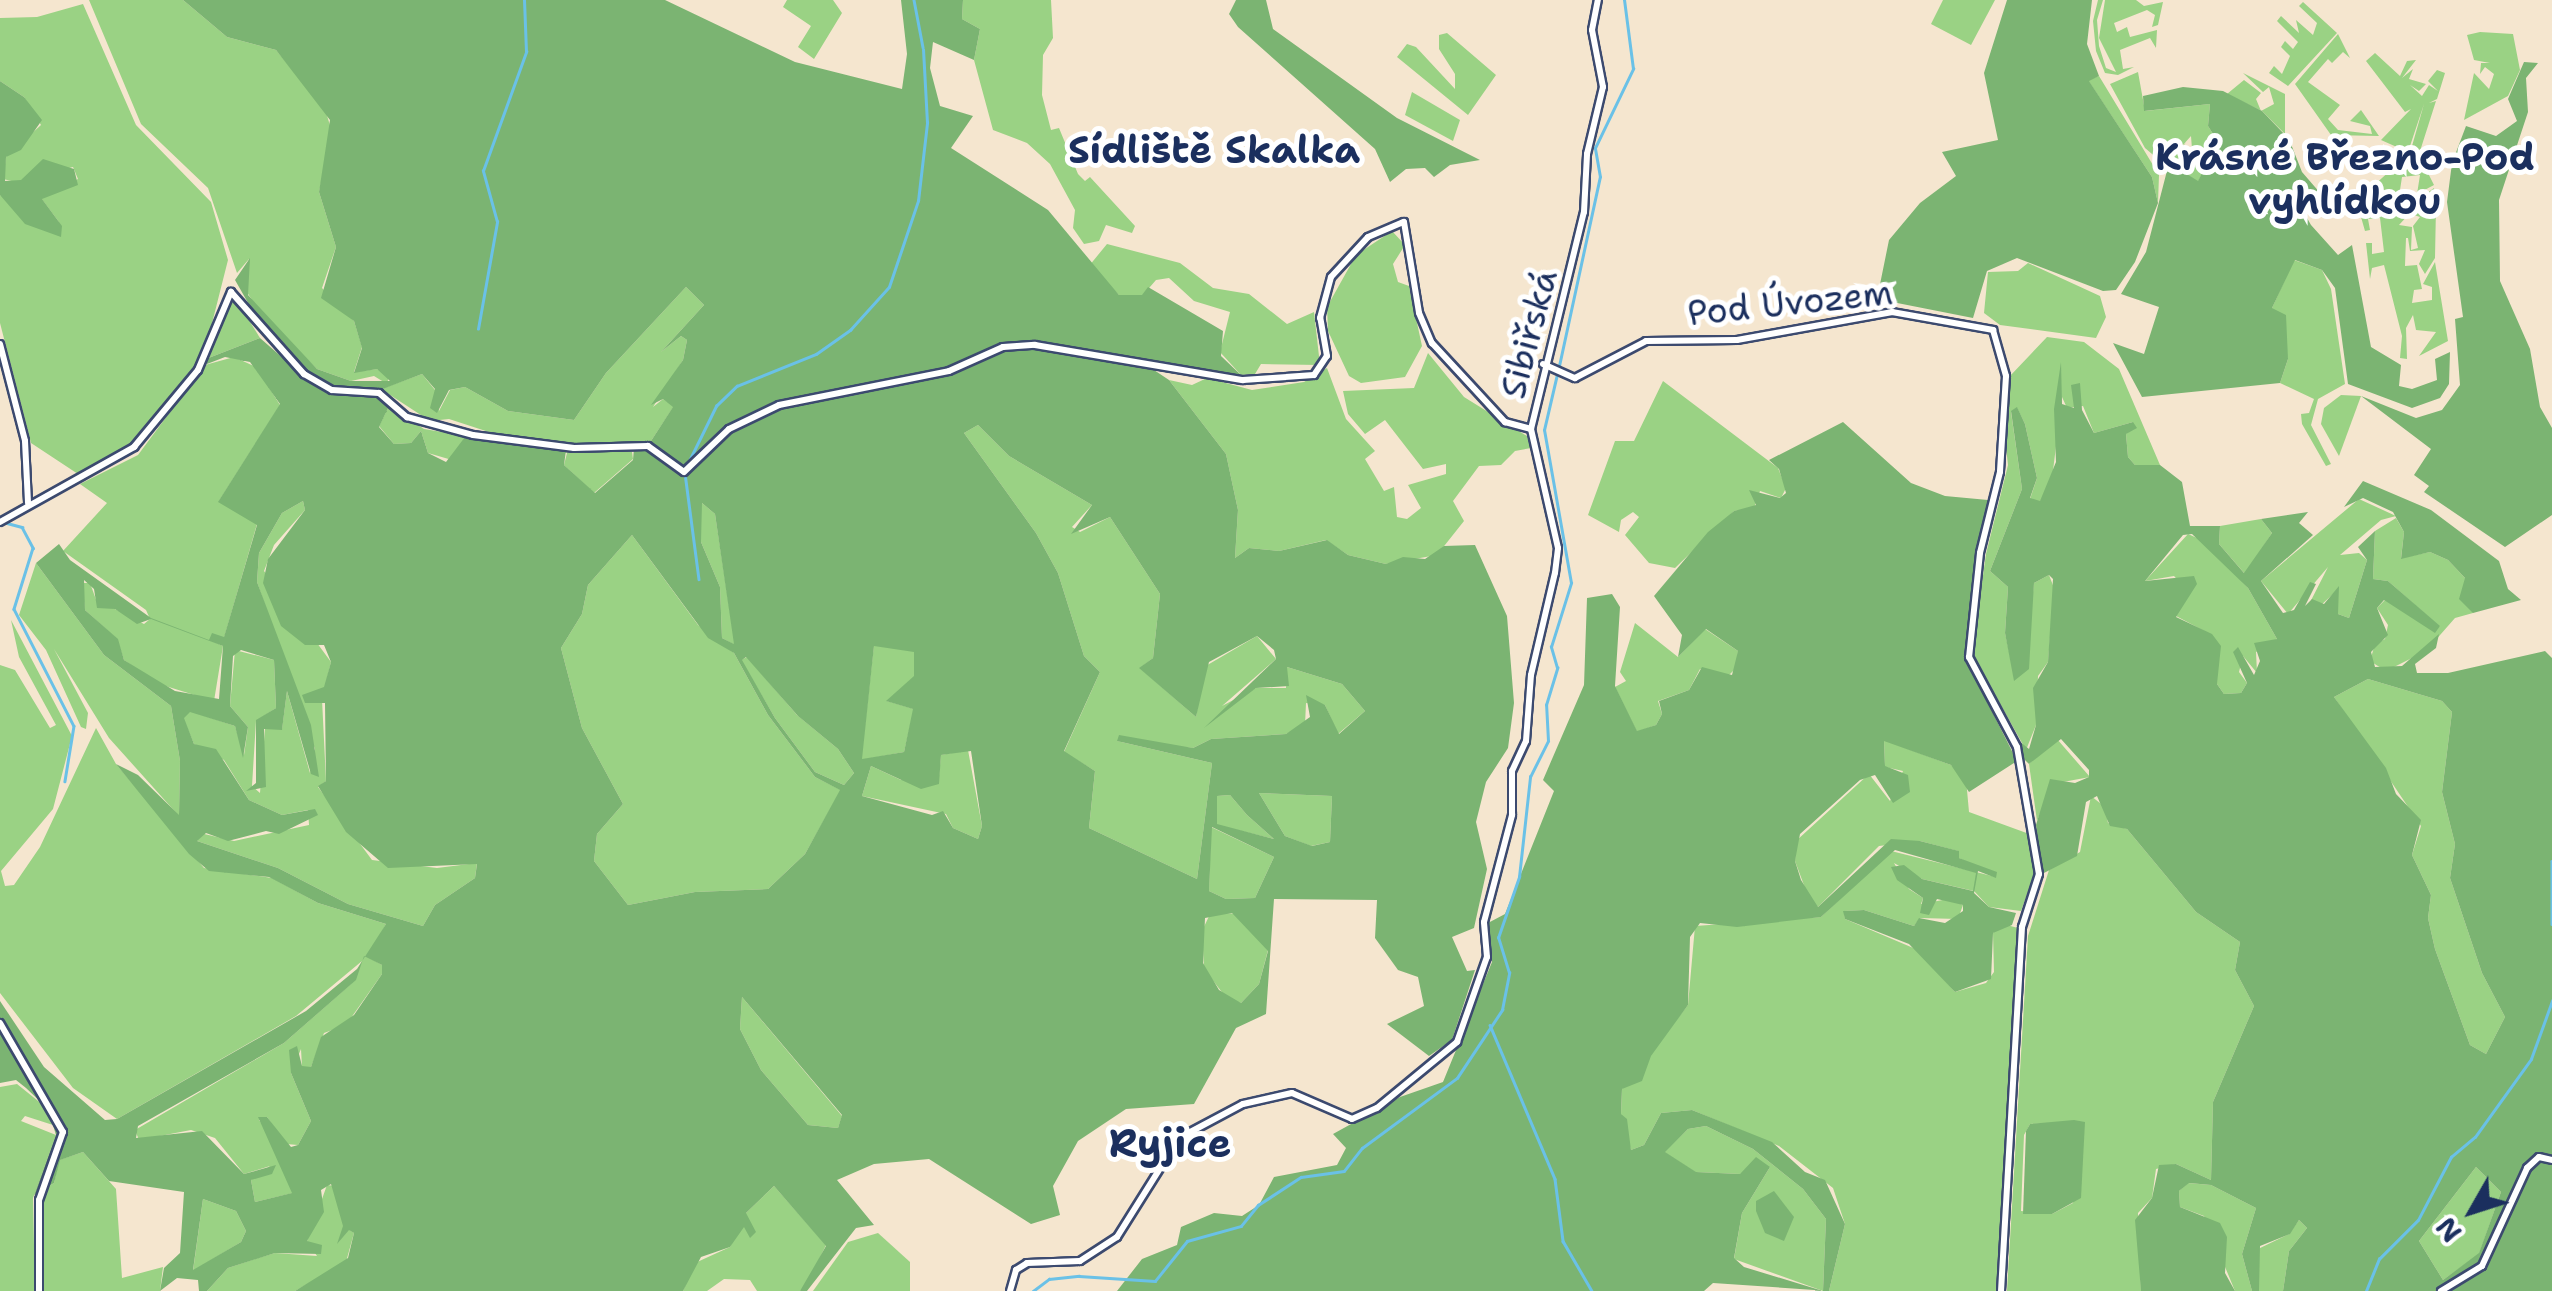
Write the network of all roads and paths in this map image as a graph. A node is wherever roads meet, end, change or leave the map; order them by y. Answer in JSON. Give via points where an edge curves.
{"nodes":[{"id":1,"x":1598,"y":0,"type":"edge"},
{"id":2,"x":0,"y":344,"type":"edge"},
{"id":3,"x":1544,"y":364,"type":"junction"},
{"id":4,"x":1531,"y":429,"type":"junction"},
{"id":5,"x":28,"y":503,"type":"junction"},
{"id":6,"x":0,"y":522,"type":"edge"},
{"id":7,"x":0,"y":1022,"type":"edge"},
{"id":8,"x":2552,"y":1160,"type":"edge"},
{"id":9,"x":39,"y":1291,"type":"edge"},
{"id":10,"x":1010,"y":1291,"type":"edge"},
{"id":11,"x":2001,"y":1291,"type":"edge"},
{"id":12,"x":2441,"y":1291,"type":"edge"}],
"edges":[{"from":1,"to":3,"type":"street","name":"Sibiřská","via":[[1592,30],[1603,86],[1574,266]]},
{"from":2,"to":5,"type":"street","via":[[25,441]]},
{"from":3,"to":4,"type":"street","name":"Sibiřská"},
{"from":3,"to":11,"type":"street","name":"Pod Úvozem","via":[[1575,378],[1646,341],[1738,340],[1892,312],[1993,330],[2006,376],[2000,472],[1980,553],[1969,657],[2017,747],[2039,874],[2022,927]]},
{"from":4,"to":5,"type":"street","via":[[1505,422],[1432,343],[1419,313],[1404,222],[1368,237],[1331,277],[1320,318],[1327,356],[1314,375],[1242,380],[1035,345],[1003,346],[949,371],[779,406],[729,429],[684,472],[648,446],[574,448],[473,435],[407,417],[379,393],[332,390],[304,374],[230,292],[198,370],[134,447]]},
{"from":4,"to":10,"type":"street","name":"Sibiřská","via":[[1558,548],[1531,675],[1526,740],[1512,771],[1512,815],[1484,922],[1487,957],[1457,1042],[1378,1108],[1352,1119],[1292,1093],[1243,1104],[1180,1138],[1117,1236],[1080,1262],[1027,1263],[1016,1270]]},
{"from":5,"to":6,"type":"street"},
{"from":7,"to":9,"type":"street","via":[[63,1132],[40,1200]]},
{"from":8,"to":12,"type":"street","via":[[2539,1157],[2526,1168],[2482,1266]]}]}
